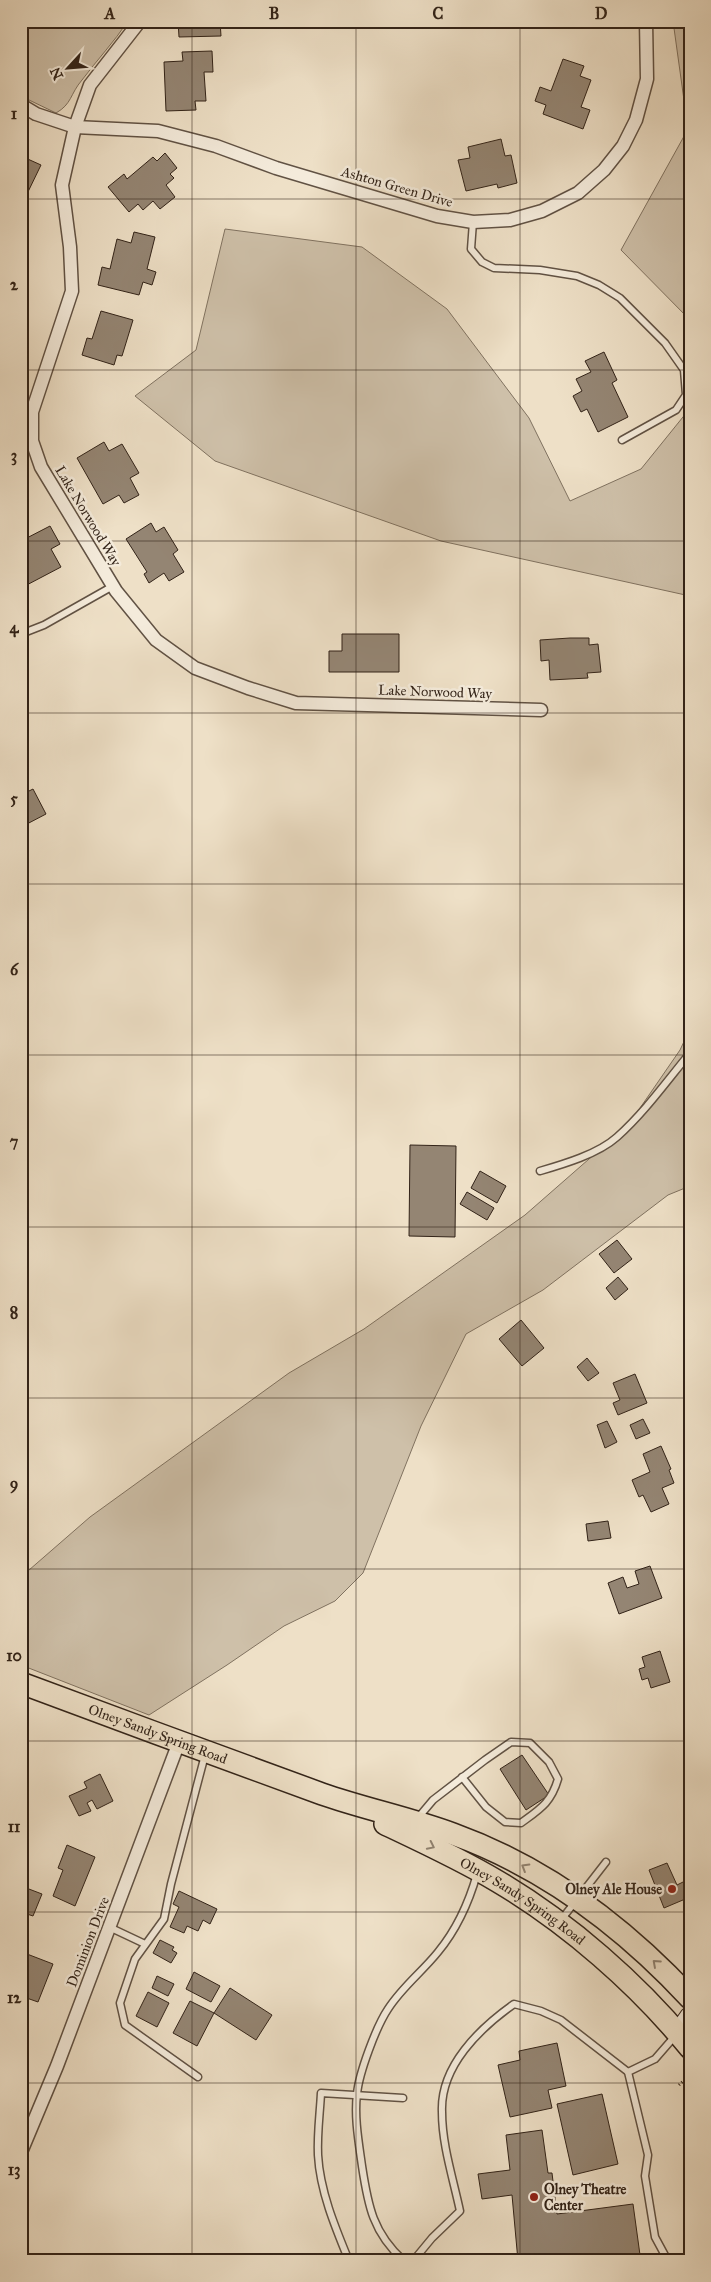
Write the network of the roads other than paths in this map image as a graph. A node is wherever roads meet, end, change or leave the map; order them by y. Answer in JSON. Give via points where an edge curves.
{"nodes":[{"id":1,"x":140,"y":21,"type":"edge"},
{"id":2,"x":646,"y":21,"type":"edge"},
{"id":3,"x":21,"y":105,"type":"edge"},
{"id":4,"x":75,"y":127,"type":"junction"},
{"id":5,"x":473,"y":222,"type":"junction"},
{"id":6,"x":622,"y":440,"type":"dead end"},
{"id":7,"x":26,"y":442,"type":"edge"},
{"id":8,"x":113,"y":586,"type":"junction"},
{"id":9,"x":21,"y":634,"type":"edge"},
{"id":10,"x":541,"y":710,"type":"dead end"},
{"id":11,"x":690,"y":1053,"type":"edge"},
{"id":12,"x":540,"y":1171,"type":"dead end"},
{"id":13,"x":21,"y":1682,"type":"edge"},
{"id":14,"x":179,"y":1742,"type":"junction"},
{"id":15,"x":206,"y":1751,"type":"junction"},
{"id":16,"x":462,"y":1777,"type":"junction"},
{"id":17,"x":324,"y":1795,"type":"junction"},
{"id":18,"x":415,"y":1822,"type":"junction"},
{"id":19,"x":606,"y":1862,"type":"dead end"},
{"id":20,"x":478,"y":1871,"type":"junction"},
{"id":21,"x":576,"y":1899,"type":"junction"},
{"id":22,"x":558,"y":1923,"type":"junction"},
{"id":23,"x":109,"y":1927,"type":"junction"},
{"id":24,"x":145,"y":1944,"type":"junction"},
{"id":25,"x":690,"y":1998,"type":"edge"},
{"id":26,"x":686,"y":2032,"type":"edge"},
{"id":27,"x":628,"y":2072,"type":"junction"},
{"id":28,"x":198,"y":2077,"type":"dead end"},
{"id":29,"x":356,"y":2095,"type":"junction"},
{"id":30,"x":403,"y":2098,"type":"dead end"},
{"id":31,"x":21,"y":2152,"type":"edge"},
{"id":32,"x":349,"y":2261,"type":"edge"},
{"id":33,"x":404,"y":2261,"type":"edge"},
{"id":34,"x":413,"y":2261,"type":"edge"},
{"id":35,"x":668,"y":2261,"type":"edge"}],
"edges":[{"from":1,"to":4,"type":"street","name":"Lake Norwood Way","via":[[90,85]]},
{"from":2,"to":5,"type":"street","name":"Ashton Green Drive","via":[[647,79],[636,120],[623,146],[604,170],[578,193],[542,211],[510,220]]},
{"from":3,"to":4,"type":"street","name":"Ashton Green Drive","via":[[36,114]]},
{"from":4,"to":5,"type":"street","name":"Ashton Green Drive","via":[[158,132],[216,146],[276,168],[437,216]]},
{"from":4,"to":7,"type":"street","name":"Lake Norwood Way","via":[[62,185],[72,291],[32,412]]},
{"from":5,"to":6,"type":"lane","via":[[471,249],[482,262],[494,268],[577,276],[599,285],[620,298],[666,343],[684,370],[686,395],[676,410]]},
{"from":7,"to":8,"type":"street","name":"Lake Norwood Way"},
{"from":8,"to":9,"type":"lane","via":[[44,625]]},
{"from":8,"to":10,"type":"street","name":"Lake Norwood Way","via":[[156,640],[195,668],[296,703]]},
{"from":11,"to":12,"type":"lane","via":[[616,1138],[585,1155]]},
{"from":13,"to":14,"type":"main road","name":"Olney Sandy Spring Road"},
{"from":14,"to":15,"type":"main road","name":"Olney Sandy Spring Road"},
{"from":14,"to":23,"type":"street","name":"Dominion Drive"},
{"from":15,"to":17,"type":"main road","name":"Olney Sandy Spring Road"},
{"from":15,"to":24,"type":"lane","via":[[164,1919]]},
{"from":16,"to":16,"type":"lane","via":[[511,1742],[530,1743],[549,1762],[558,1779],[545,1805],[521,1823],[505,1822],[486,1807]]},
{"from":16,"to":18,"type":"lane","via":[[432,1800]]},
{"from":17,"to":18,"type":"main road","name":"Olney Sandy Spring Road"},
{"from":17,"to":20,"type":"main road","name":"Olney Sandy Spring Road","one_way":true},
{"from":21,"to":18,"type":"main road","name":"Olney Sandy Spring Road","one_way":true,"via":[[508,1857]]},
{"from":19,"to":21,"type":"lane"},
{"from":20,"to":22,"type":"main road","name":"Olney Sandy Spring Road"},
{"from":20,"to":29,"type":"lane","via":[[453,1932],[387,2009],[377,2029]]},
{"from":21,"to":22,"type":"lane"},
{"from":25,"to":21,"type":"main road","name":"Olney Sandy Spring Road","one_way":true,"via":[[630,1939]]},
{"from":22,"to":26,"type":"main road","name":"Olney Sandy Spring Road"},
{"from":23,"to":24,"type":"lane"},
{"from":23,"to":31,"type":"street","name":"Dominion Drive"},
{"from":24,"to":28,"type":"lane","via":[[135,1959],[120,2003],[124,2026]]},
{"from":26,"to":27,"type":"lane","via":[[655,2059]]},
{"from":27,"to":34,"type":"lane","via":[[561,2020],[532,2009],[514,2004],[481,2029],[452,2069],[441,2110],[446,2152],[460,2210]]},
{"from":27,"to":35,"type":"lane","via":[[648,2155],[645,2176],[655,2237]]},
{"from":29,"to":30,"type":"lane"},
{"from":29,"to":32,"type":"lane","via":[[321,2093],[318,2154],[321,2182]]},
{"from":29,"to":33,"type":"lane","via":[[360,2154],[372,2216],[383,2239]]}]}
